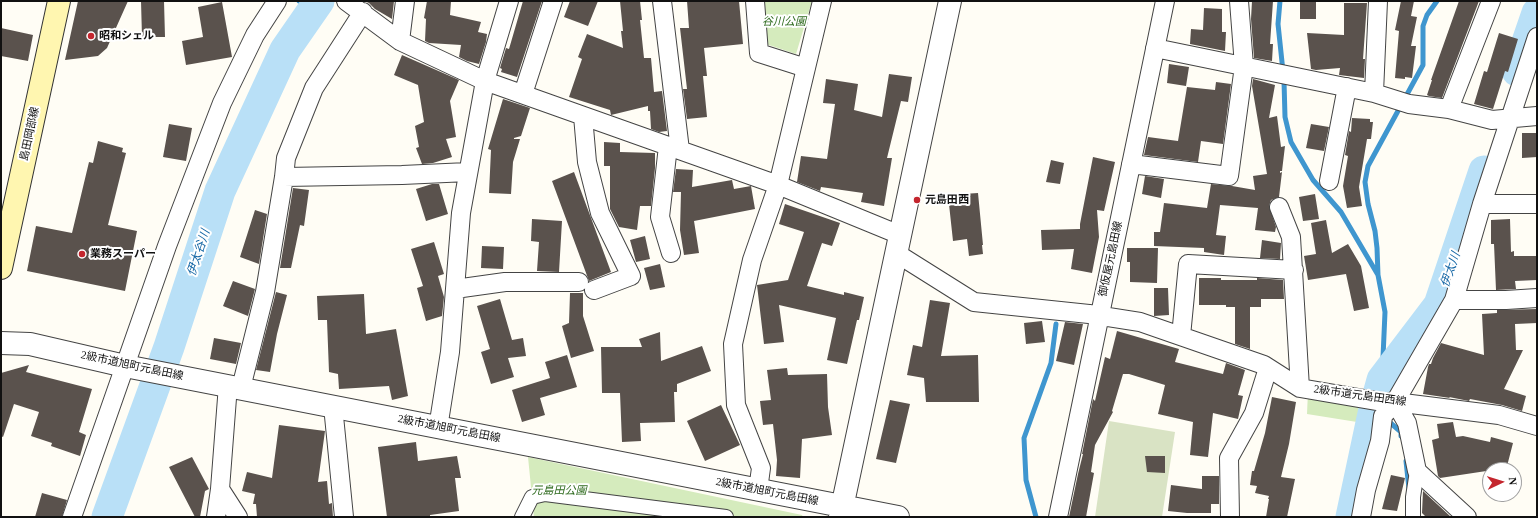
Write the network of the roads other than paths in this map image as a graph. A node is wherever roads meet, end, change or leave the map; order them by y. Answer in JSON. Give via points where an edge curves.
{"nodes":[{"id":1,"x":59,"y":1,"type":"edge"},
{"id":2,"x":277,"y":1,"type":"edge"},
{"id":3,"x":346,"y":1,"type":"edge"},
{"id":4,"x":406,"y":1,"type":"edge"},
{"id":5,"x":508,"y":1,"type":"edge"},
{"id":6,"x":553,"y":1,"type":"edge"},
{"id":7,"x":662,"y":1,"type":"edge"},
{"id":8,"x":754,"y":1,"type":"edge"},
{"id":9,"x":822,"y":1,"type":"edge"},
{"id":10,"x":950,"y":1,"type":"edge"},
{"id":11,"x":1165,"y":1,"type":"edge"},
{"id":12,"x":1239,"y":1,"type":"edge"},
{"id":13,"x":1378,"y":1,"type":"edge"},
{"id":14,"x":1491,"y":1,"type":"edge"},
{"id":15,"x":363,"y":12,"type":"junction"},
{"id":16,"x":1537,"y":37,"type":"edge"},
{"id":17,"x":400,"y":41,"type":"junction"},
{"id":18,"x":1155,"y":48,"type":"junction"},
{"id":19,"x":1244,"y":66,"type":"junction"},
{"id":20,"x":806,"y":68,"type":"junction"},
{"id":21,"x":485,"y":81,"type":"junction"},
{"id":22,"x":1347,"y":87,"type":"junction"},
{"id":23,"x":1374,"y":93,"type":"junction"},
{"id":24,"x":523,"y":94,"type":"junction"},
{"id":25,"x":1449,"y":109,"type":"junction"},
{"id":26,"x":582,"y":116,"type":"junction"},
{"id":27,"x":1537,"y":116,"type":"edge"},
{"id":28,"x":1502,"y":119,"type":"junction"},
{"id":29,"x":674,"y":148,"type":"junction"},
{"id":30,"x":1131,"y":164,"type":"junction"},
{"id":31,"x":468,"y":172,"type":"junction"},
{"id":32,"x":284,"y":176,"type":"junction"},
{"id":33,"x":1329,"y":181,"type":"dead end"},
{"id":34,"x":778,"y":185,"type":"junction"},
{"id":35,"x":1482,"y":204,"type":"junction"},
{"id":36,"x":1537,"y":204,"type":"edge"},
{"id":37,"x":1279,"y":206,"type":"dead end"},
{"id":38,"x":898,"y":244,"type":"junction"},
{"id":39,"x":671,"y":253,"type":"dead end"},
{"id":40,"x":1,"y":268,"type":"edge"},
{"id":41,"x":1294,"y":270,"type":"junction"},
{"id":42,"x":455,"y":289,"type":"junction"},
{"id":43,"x":1537,"y":298,"type":"edge"},
{"id":44,"x":1454,"y":300,"type":"junction"},
{"id":45,"x":1099,"y":315,"type":"junction"},
{"id":46,"x":1181,"y":336,"type":"junction"},
{"id":47,"x":1,"y":343,"type":"edge"},
{"id":48,"x":125,"y":366,"type":"junction"},
{"id":49,"x":1268,"y":368,"type":"junction"},
{"id":50,"x":235,"y":387,"type":"junction"},
{"id":51,"x":1300,"y":388,"type":"junction"},
{"id":52,"x":1395,"y":402,"type":"junction"},
{"id":53,"x":333,"y":406,"type":"junction"},
{"id":54,"x":1537,"y":426,"type":"edge"},
{"id":55,"x":438,"y":428,"type":"junction"},
{"id":56,"x":1417,"y":471,"type":"junction"},
{"id":57,"x":220,"y":489,"type":"junction"},
{"id":58,"x":758,"y":490,"type":"junction"},
{"id":59,"x":841,"y":512,"type":"edge"},
{"id":60,"x":72,"y":517,"type":"edge"},
{"id":61,"x":216,"y":517,"type":"edge"},
{"id":62,"x":238,"y":517,"type":"edge"},
{"id":63,"x":344,"y":517,"type":"edge"},
{"id":64,"x":522,"y":517,"type":"edge"},
{"id":65,"x":726,"y":517,"type":"edge"},
{"id":66,"x":898,"y":517,"type":"edge"},
{"id":67,"x":1058,"y":517,"type":"edge"},
{"id":68,"x":1230,"y":517,"type":"edge"},
{"id":69,"x":1361,"y":517,"type":"edge"},
{"id":70,"x":1413,"y":517,"type":"edge"},
{"id":71,"x":1467,"y":517,"type":"edge"}],
"edges":[{"from":1,"to":40,"type":"main road","name":"島田岡部線"},
{"from":2,"to":48,"type":"street","via":[[255,35],[222,103],[167,246]]},
{"from":3,"to":15,"type":"street","name":"2級市道元島田西線"},
{"from":4,"to":17,"type":"street"},
{"from":5,"to":21,"type":"street"},
{"from":6,"to":24,"type":"street"},
{"from":7,"to":29,"type":"street"},
{"from":8,"to":20,"type":"street","via":[[759,53]]},
{"from":9,"to":20,"type":"street"},
{"from":10,"to":38,"type":"street"},
{"from":11,"to":18,"type":"street","name":"御仮屋元島田線"},
{"from":12,"to":19,"type":"street"},
{"from":13,"to":23,"type":"street"},
{"from":14,"to":25,"type":"street"},
{"from":15,"to":17,"type":"street","name":"2級市道元島田西線"},
{"from":15,"to":32,"type":"street","via":[[314,88],[286,158]]},
{"from":16,"to":28,"type":"street"},
{"from":17,"to":21,"type":"street","name":"2級市道元島田西線"},
{"from":18,"to":19,"type":"street"},
{"from":18,"to":30,"type":"street","name":"御仮屋元島田線"},
{"from":19,"to":22,"type":"street"},
{"from":19,"to":30,"type":"street","via":[[1229,176]]},
{"from":20,"to":34,"type":"street"},
{"from":21,"to":24,"type":"street","name":"2級市道元島田西線"},
{"from":21,"to":31,"type":"street"},
{"from":22,"to":23,"type":"street"},
{"from":22,"to":33,"type":"street"},
{"from":23,"to":25,"type":"street","via":[[1403,102]]},
{"from":24,"to":26,"type":"street","name":"2級市道元島田西線"},
{"from":25,"to":28,"type":"street"},
{"from":26,"to":29,"type":"street","name":"2級市道元島田西線"},
{"from":26,"to":42,"type":"street","via":[[588,162],[600,213],[631,276],[587,286],[505,282]]},
{"from":27,"to":28,"type":"street"},
{"from":28,"to":35,"type":"street"},
{"from":29,"to":34,"type":"street","name":"2級市道元島田西線"},
{"from":29,"to":39,"type":"street","via":[[660,218]]},
{"from":30,"to":45,"type":"street","name":"御仮屋元島田線"},
{"from":31,"to":32,"type":"street"},
{"from":31,"to":42,"type":"street","via":[[460,213]]},
{"from":32,"to":50,"type":"street","via":[[265,292]]},
{"from":34,"to":38,"type":"street","name":"2級市道元島田西線"},
{"from":34,"to":58,"type":"street","via":[[752,260],[733,344],[736,405],[761,468]]},
{"from":35,"to":36,"type":"street"},
{"from":35,"to":44,"type":"street"},
{"from":37,"to":41,"type":"street","via":[[1291,237]]},
{"from":38,"to":45,"type":"street","name":"2級市道元島田西線","via":[[974,302]]},
{"from":38,"to":59,"type":"street"},
{"from":41,"to":46,"type":"street","via":[[1188,264]]},
{"from":41,"to":51,"type":"street"},
{"from":42,"to":55,"type":"street","via":[[450,352]]},
{"from":43,"to":44,"type":"street"},
{"from":44,"to":52,"type":"street"},
{"from":45,"to":46,"type":"street","name":"2級市道元島田西線","via":[[1140,322]]},
{"from":45,"to":67,"type":"street","name":"御仮屋元島田線"},
{"from":46,"to":49,"type":"street","name":"2級市道元島田西線"},
{"from":47,"to":48,"type":"street","name":"2級市道旭町元島田線","via":[[30,344]]},
{"from":48,"to":50,"type":"street","name":"2級市道旭町元島田線"},
{"from":48,"to":60,"type":"street"},
{"from":49,"to":51,"type":"street","name":"2級市道元島田西線"},
{"from":49,"to":68,"type":"street","via":[[1254,413],[1230,458]]},
{"from":50,"to":53,"type":"street","name":"2級市道旭町元島田線"},
{"from":50,"to":57,"type":"street"},
{"from":51,"to":52,"type":"street","name":"2級市道元島田西線"},
{"from":52,"to":54,"type":"street","name":"2級市道元島田西線","via":[[1499,415]]},
{"from":52,"to":56,"type":"street","via":[[1407,424]]},
{"from":52,"to":69,"type":"street","via":[[1383,416],[1380,441]]},
{"from":53,"to":55,"type":"street","name":"2級市道旭町元島田線"},
{"from":53,"to":63,"type":"street"},
{"from":55,"to":58,"type":"street","name":"2級市道旭町元島田線"},
{"from":56,"to":70,"type":"street"},
{"from":56,"to":71,"type":"street"},
{"from":57,"to":61,"type":"street"},
{"from":57,"to":62,"type":"street"},
{"from":58,"to":59,"type":"street","name":"2級市道旭町元島田線"},
{"from":59,"to":66,"type":"street","name":"2級市道旭町元島田線"},
{"from":64,"to":65,"type":"street","via":[[532,497],[545,494]]}]}
